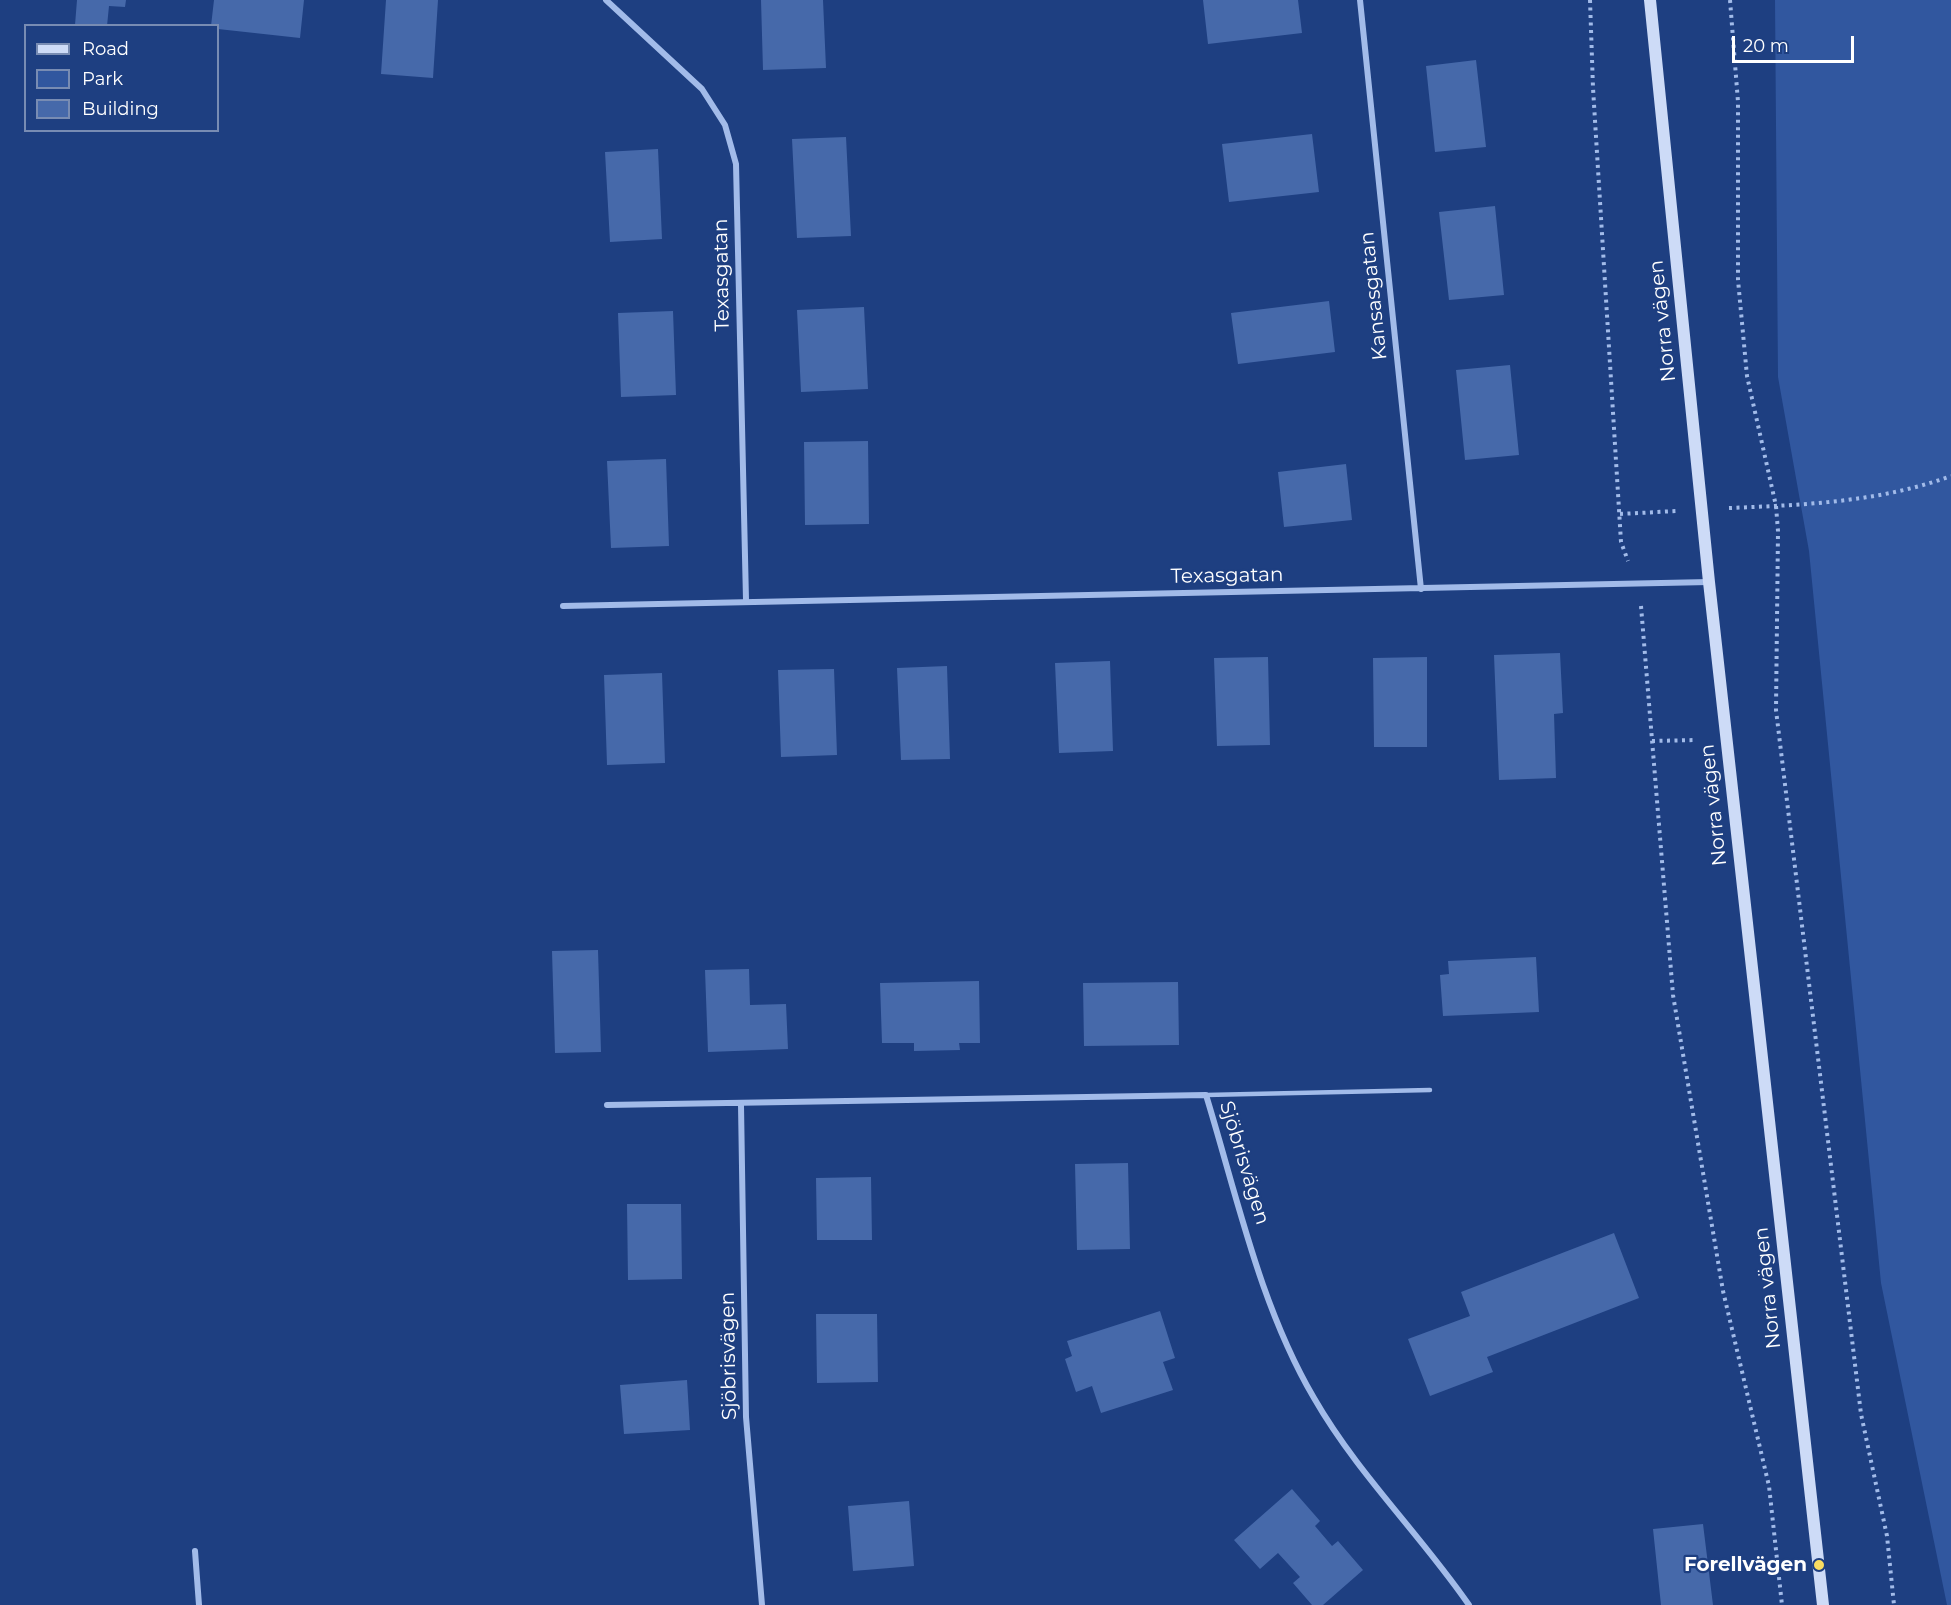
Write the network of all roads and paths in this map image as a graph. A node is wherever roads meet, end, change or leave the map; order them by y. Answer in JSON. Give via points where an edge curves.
{"nodes":[{"id":1,"x":606,"y":0,"type":"edge"},
{"id":2,"x":1360,"y":0,"type":"edge"},
{"id":3,"x":1590,"y":0,"type":"edge"},
{"id":4,"x":1650,"y":0,"type":"edge"},
{"id":5,"x":1730,"y":0,"type":"edge"},
{"id":6,"x":1951,"y":476,"type":"edge"},
{"id":7,"x":1776,"y":506,"type":"junction"},
{"id":8,"x":1702,"y":510,"type":"junction"},
{"id":9,"x":1620,"y":514,"type":"junction"},
{"id":10,"x":1709,"y":582,"type":"junction"},
{"id":11,"x":1636,"y":586,"type":"junction"},
{"id":12,"x":1421,"y":589,"type":"junction"},
{"id":13,"x":746,"y":600,"type":"junction"},
{"id":14,"x":563,"y":606,"type":"dead end"},
{"id":15,"x":1697,"y":740,"type":"dead end"},
{"id":16,"x":1652,"y":741,"type":"junction"},
{"id":17,"x":1430,"y":1090,"type":"dead end"},
{"id":18,"x":1206,"y":1095,"type":"junction"},
{"id":19,"x":606,"y":1105,"type":"dead end"},
{"id":20,"x":741,"y":1105,"type":"junction"},
{"id":21,"x":195,"y":1551,"type":"dead end"},
{"id":22,"x":199,"y":1605,"type":"edge"},
{"id":23,"x":762,"y":1605,"type":"edge"},
{"id":24,"x":1469,"y":1605,"type":"edge"},
{"id":25,"x":1782,"y":1605,"type":"edge"},
{"id":26,"x":1823,"y":1605,"type":"edge"},
{"id":27,"x":1894,"y":1605,"type":"edge"}],
"edges":[{"from":1,"to":13,"type":"street","name":"Texasgatan","via":[[702,89],[725,125],[736,164]]},
{"from":2,"to":12,"type":"street","name":"Kansasgatan"},
{"from":3,"to":9,"type":"path"},
{"from":4,"to":8,"type":"street","name":"Norra vägen"},
{"from":5,"to":7,"type":"path","via":[[1738,102],[1738,279],[1747,376]]},
{"from":6,"to":7,"type":"path","via":[[1914,489],[1850,500]]},
{"from":7,"to":8,"type":"path"},
{"from":7,"to":27,"type":"path","via":[[1776,710],[1861,1414],[1887,1536]]},
{"from":8,"to":9,"type":"path"},
{"from":8,"to":10,"type":"street","name":"Norra vägen"},
{"from":9,"to":11,"type":"path","via":[[1621,542]]},
{"from":10,"to":11,"type":"street","name":"Texasgatan"},
{"from":10,"to":26,"type":"street","name":"Norra vägen"},
{"from":11,"to":12,"type":"street","name":"Texasgatan"},
{"from":11,"to":16,"type":"path","via":[[1643,612]]},
{"from":12,"to":13,"type":"street","name":"Texasgatan"},
{"from":13,"to":14,"type":"street","name":"Texasgatan"},
{"from":15,"to":16,"type":"path"},
{"from":16,"to":25,"type":"path","via":[[1673,995],[1723,1291],[1769,1486]]},
{"from":17,"to":18,"type":"lane"},
{"from":18,"to":20,"type":"street","name":"Sjöbrisvägen"},
{"from":18,"to":24,"type":"street","name":"Sjöbrisvägen","via":[[1271,1310],[1313,1398],[1371,1481]]},
{"from":19,"to":20,"type":"street","name":"Sjöbrisvägen"},
{"from":20,"to":23,"type":"street","name":"Sjöbrisvägen","via":[[746,1418]]},
{"from":21,"to":22,"type":"street"}]}
